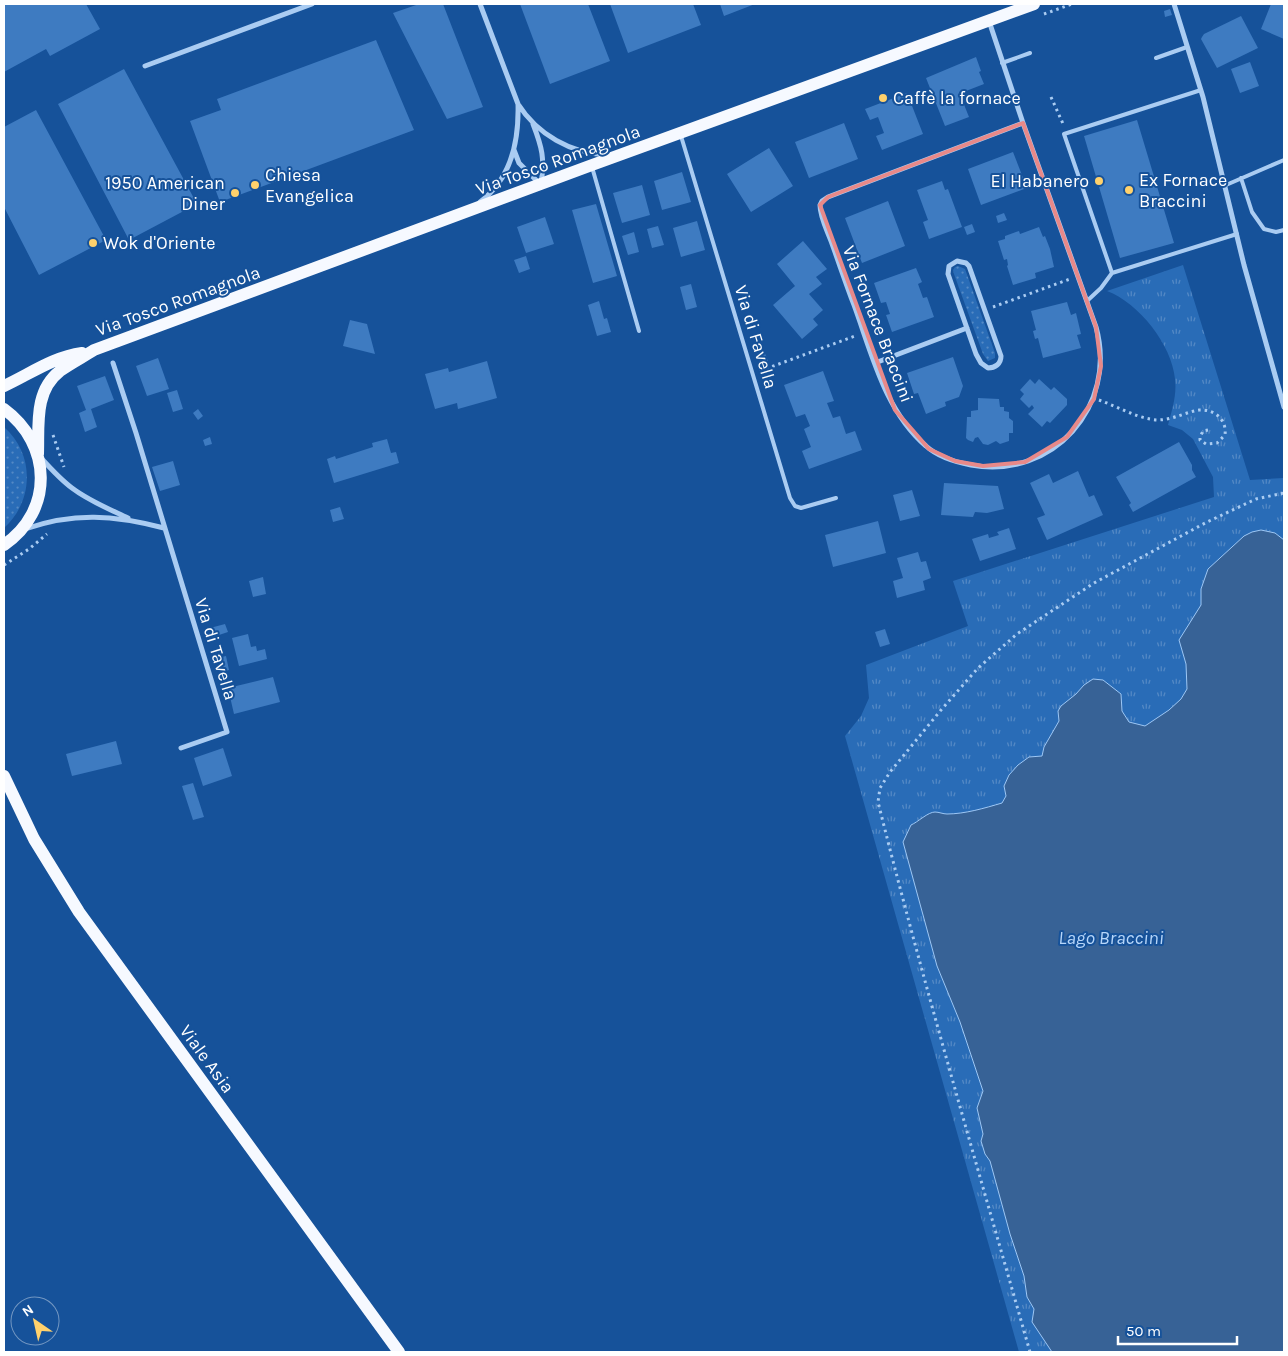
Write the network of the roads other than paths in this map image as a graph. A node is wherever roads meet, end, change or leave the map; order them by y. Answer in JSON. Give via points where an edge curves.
{"nodes":[{"id":1,"x":312,"y":4,"type":"edge"},
{"id":2,"x":480,"y":4,"type":"edge"},
{"id":3,"x":1174,"y":4,"type":"edge"},
{"id":4,"x":1035,"y":10,"type":"edge"},
{"id":5,"x":988,"y":20,"type":"junction"},
{"id":6,"x":1187,"y":47,"type":"junction"},
{"id":7,"x":1030,"y":53,"type":"dead end"},
{"id":8,"x":1156,"y":58,"type":"dead end"},
{"id":9,"x":1002,"y":63,"type":"junction"},
{"id":10,"x":145,"y":66,"type":"dead end"},
{"id":11,"x":1201,"y":90,"type":"junction"},
{"id":12,"x":518,"y":104,"type":"junction"},
{"id":13,"x":1023,"y":123,"type":"junction"},
{"id":14,"x":533,"y":124,"type":"junction"},
{"id":15,"x":680,"y":134,"type":"junction"},
{"id":16,"x":514,"y":148,"type":"junction"},
{"id":17,"x":618,"y":156,"type":"junction"},
{"id":18,"x":1284,"y":160,"type":"edge"},
{"id":19,"x":592,"y":165,"type":"junction"},
{"id":20,"x":1241,"y":178,"type":"junction"},
{"id":21,"x":540,"y":184,"type":"junction"},
{"id":22,"x":1226,"y":185,"type":"junction"},
{"id":23,"x":464,"y":212,"type":"junction"},
{"id":24,"x":1284,"y":230,"type":"edge"},
{"id":25,"x":1237,"y":234,"type":"junction"},
{"id":26,"x":1112,"y":273,"type":"junction"},
{"id":27,"x":1088,"y":301,"type":"junction"},
{"id":28,"x":967,"y":328,"type":"junction"},
{"id":29,"x":638,"y":332,"type":"dead end"},
{"id":30,"x":94,"y":350,"type":"junction"},
{"id":31,"x":112,"y":363,"type":"dead end"},
{"id":32,"x":875,"y":363,"type":"junction"},
{"id":33,"x":4,"y":386,"type":"edge"},
{"id":34,"x":1284,"y":407,"type":"edge"},
{"id":35,"x":4,"y":409,"type":"edge"},
{"id":36,"x":38,"y":454,"type":"junction"},
{"id":37,"x":836,"y":498,"type":"dead end"},
{"id":38,"x":130,"y":519,"type":"junction"},
{"id":39,"x":164,"y":528,"type":"junction"},
{"id":40,"x":20,"y":531,"type":"junction"},
{"id":41,"x":4,"y":545,"type":"edge"},
{"id":42,"x":180,"y":748,"type":"dead end"},
{"id":43,"x":4,"y":776,"type":"edge"},
{"id":44,"x":399,"y":1352,"type":"edge"}],
"edges":[{"from":1,"to":10,"type":"street"},
{"from":2,"to":12,"type":"street"},
{"from":3,"to":6,"type":"street"},
{"from":4,"to":5,"type":"main road","name":"Via Tosco Romagnola"},
{"from":5,"to":9,"type":"street","name":"Via Fornace Braccini"},
{"from":5,"to":15,"type":"main road","name":"Via Tosco Romagnola"},
{"from":6,"to":8,"type":"lane"},
{"from":6,"to":11,"type":"street"},
{"from":7,"to":9,"type":"lane"},
{"from":9,"to":13,"type":"street","name":"Via Fornace Braccini"},
{"from":11,"to":22,"type":"street"},
{"from":11,"to":26,"type":"lane","via":[[1064,134]]},
{"from":12,"to":14,"type":"street"},
{"from":12,"to":16,"type":"street"},
{"from":13,"to":27,"type":"street","name":"Via Fornace Braccini"},
{"from":13,"to":32,"type":"street","name":"Via Fornace Braccini","via":[[822,201],[820,210]]},
{"from":14,"to":17,"type":"street","via":[[570,147]]},
{"from":14,"to":21,"type":"street","via":[[542,149]]},
{"from":15,"to":17,"type":"main road","name":"Via Tosco Romagnola"},
{"from":15,"to":37,"type":"lane","name":"Via di Favella","via":[[790,498],[795,506],[801,508]]},
{"from":16,"to":21,"type":"street","via":[[519,163]]},
{"from":16,"to":23,"type":"street","via":[[498,185]]},
{"from":17,"to":19,"type":"main road","name":"Via Tosco Romagnola"},
{"from":18,"to":20,"type":"lane"},
{"from":19,"to":21,"type":"main road","name":"Via Tosco Romagnola"},
{"from":19,"to":29,"type":"lane"},
{"from":20,"to":22,"type":"lane"},
{"from":20,"to":24,"type":"lane","via":[[1252,212],[1264,229]]},
{"from":21,"to":23,"type":"main road","name":"Via Tosco Romagnola"},
{"from":22,"to":25,"type":"street"},
{"from":23,"to":30,"type":"main road","name":"Via Tosco Romagnola"},
{"from":25,"to":26,"type":"lane"},
{"from":25,"to":34,"type":"street"},
{"from":26,"to":27,"type":"lane"},
{"from":27,"to":32,"type":"street","name":"Via Fornace Braccini","via":[[1100,347],[1100,373],[1094,399],[1067,437],[1033,459],[1016,464],[976,466],[941,456],[929,449],[915,436],[892,404]]},
{"from":28,"to":28,"type":"street","via":[[948,274],[949,266],[962,261],[970,266],[1002,356],[998,365],[988,368],[981,363]]},
{"from":28,"to":32,"type":"street"},
{"from":30,"to":33,"type":"main road","name":"Via Tosco Romagnola","via":[[62,358]]},
{"from":30,"to":36,"type":"main road","name":"Via Tosco Romagnola","via":[[61,370],[43,392],[39,408]]},
{"from":31,"to":39,"type":"street","name":"Via di Tavella"},
{"from":35,"to":36,"type":"main road","via":[[24,428]]},
{"from":36,"to":38,"type":"street","via":[[73,489]]},
{"from":36,"to":40,"type":"main road","name":"Via Tosco Romagnola","via":[[41,474],[39,495],[29,520]]},
{"from":38,"to":39,"type":"street"},
{"from":38,"to":40,"type":"street","via":[[62,518]]},
{"from":39,"to":42,"type":"street","name":"Via di Tavella","via":[[227,732]]},
{"from":40,"to":41,"type":"main road","name":"Via Tosco Romagnola"},
{"from":43,"to":44,"type":"main road","name":"Viale Asia","via":[[34,838],[79,912]]}]}
